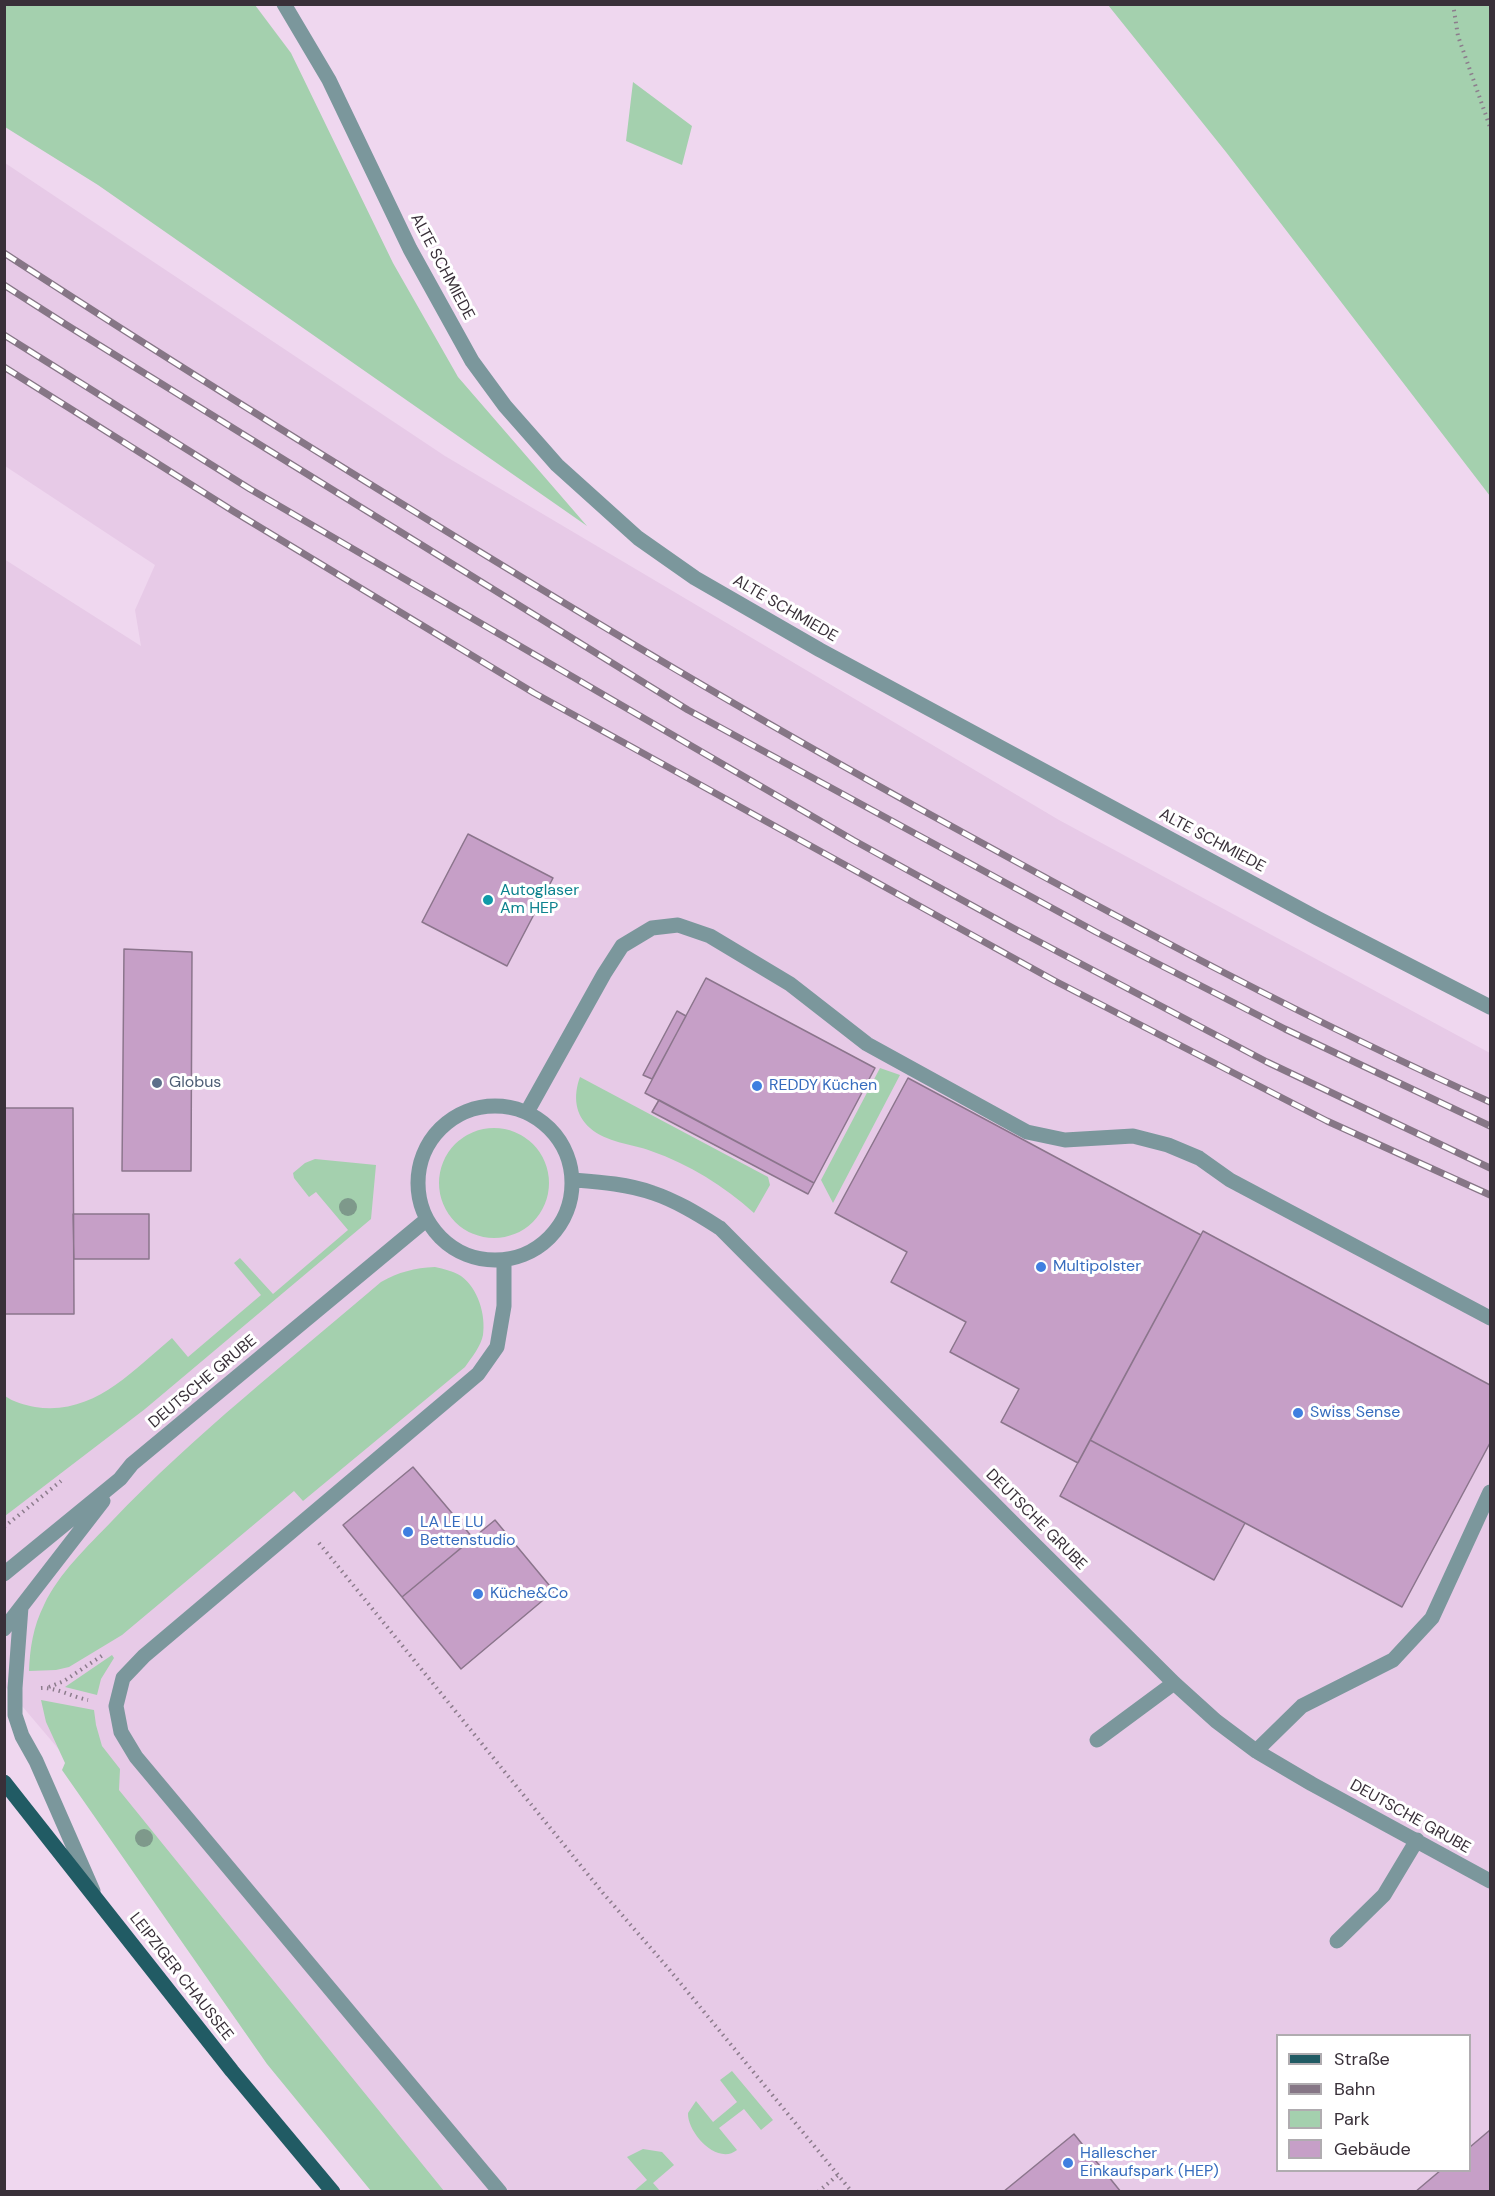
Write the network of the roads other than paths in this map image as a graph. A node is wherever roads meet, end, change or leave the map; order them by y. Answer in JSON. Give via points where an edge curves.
{"nodes":[{"id":1,"x":284,"y":4,"type":"edge"},
{"id":2,"x":1491,"y":1007,"type":"edge"},
{"id":3,"x":526,"y":1112,"type":"junction"},
{"id":4,"x":574,"y":1180,"type":"junction"},
{"id":5,"x":426,"y":1220,"type":"junction"},
{"id":6,"x":504,"y":1260,"type":"junction"},
{"id":7,"x":1491,"y":1318,"type":"edge"},
{"id":8,"x":120,"y":1479,"type":"junction"},
{"id":9,"x":1491,"y":1492,"type":"edge"},
{"id":10,"x":4,"y":1574,"type":"edge"},
{"id":11,"x":21,"y":1607,"type":"junction"},
{"id":12,"x":4,"y":1629,"type":"edge"},
{"id":13,"x":1174,"y":1683,"type":"junction"},
{"id":14,"x":1096,"y":1740,"type":"dead end"},
{"id":15,"x":1256,"y":1751,"type":"junction"},
{"id":16,"x":4,"y":1782,"type":"edge"},
{"id":17,"x":1417,"y":1840,"type":"junction"},
{"id":18,"x":1491,"y":1881,"type":"edge"},
{"id":19,"x":96,"y":1899,"type":"junction"},
{"id":20,"x":1337,"y":1941,"type":"dead end"},
{"id":21,"x":333,"y":2192,"type":"edge"},
{"id":22,"x":500,"y":2192,"type":"edge"}],
"edges":[{"from":1,"to":2,"type":"street","name":"ALTE SCHMIEDE","via":[[329,80],[410,249],[472,361],[557,465],[638,538],[695,578],[820,650]]},
{"from":3,"to":4,"type":"street","via":[[550,1128],[567,1152]]},
{"from":3,"to":5,"type":"street","via":[[510,1106],[475,1108],[451,1119],[432,1138],[418,1179]]},
{"from":3,"to":7,"type":"street","via":[[622,946],[652,928],[678,925],[710,936],[790,984],[867,1044],[1027,1132],[1065,1140],[1133,1136],[1168,1145],[1199,1158],[1230,1180]]},
{"from":4,"to":6,"type":"street","via":[[569,1209],[555,1234],[532,1252]]},
{"from":4,"to":13,"type":"street","name":"DEUTSCHE GRUBE","via":[[652,1192],[687,1207],[720,1228]]},
{"from":5,"to":6,"type":"street","via":[[452,1247],[477,1258]]},
{"from":5,"to":8,"type":"street","name":"DEUTSCHE GRUBE","via":[[132,1464]]},
{"from":6,"to":22,"type":"street","via":[[504,1306],[497,1347],[478,1374],[144,1656],[123,1678],[116,1706],[121,1732],[136,1757]]},
{"from":8,"to":10,"type":"street","name":"DEUTSCHE GRUBE"},
{"from":8,"to":11,"type":"street"},
{"from":9,"to":15,"type":"street","via":[[1432,1618],[1393,1660],[1302,1706]]},
{"from":11,"to":12,"type":"street"},
{"from":11,"to":19,"type":"street","via":[[15,1715]]},
{"from":13,"to":14,"type":"street"},
{"from":13,"to":15,"type":"street","name":"DEUTSCHE GRUBE"},
{"from":15,"to":17,"type":"street","name":"DEUTSCHE GRUBE"},
{"from":16,"to":19,"type":"main road","name":"LEIPZIGER CHAUSSEE"},
{"from":17,"to":18,"type":"street","name":"DEUTSCHE GRUBE"},
{"from":17,"to":20,"type":"street","via":[[1384,1895]]},
{"from":19,"to":21,"type":"main road","name":"LEIPZIGER CHAUSSEE"}]}
